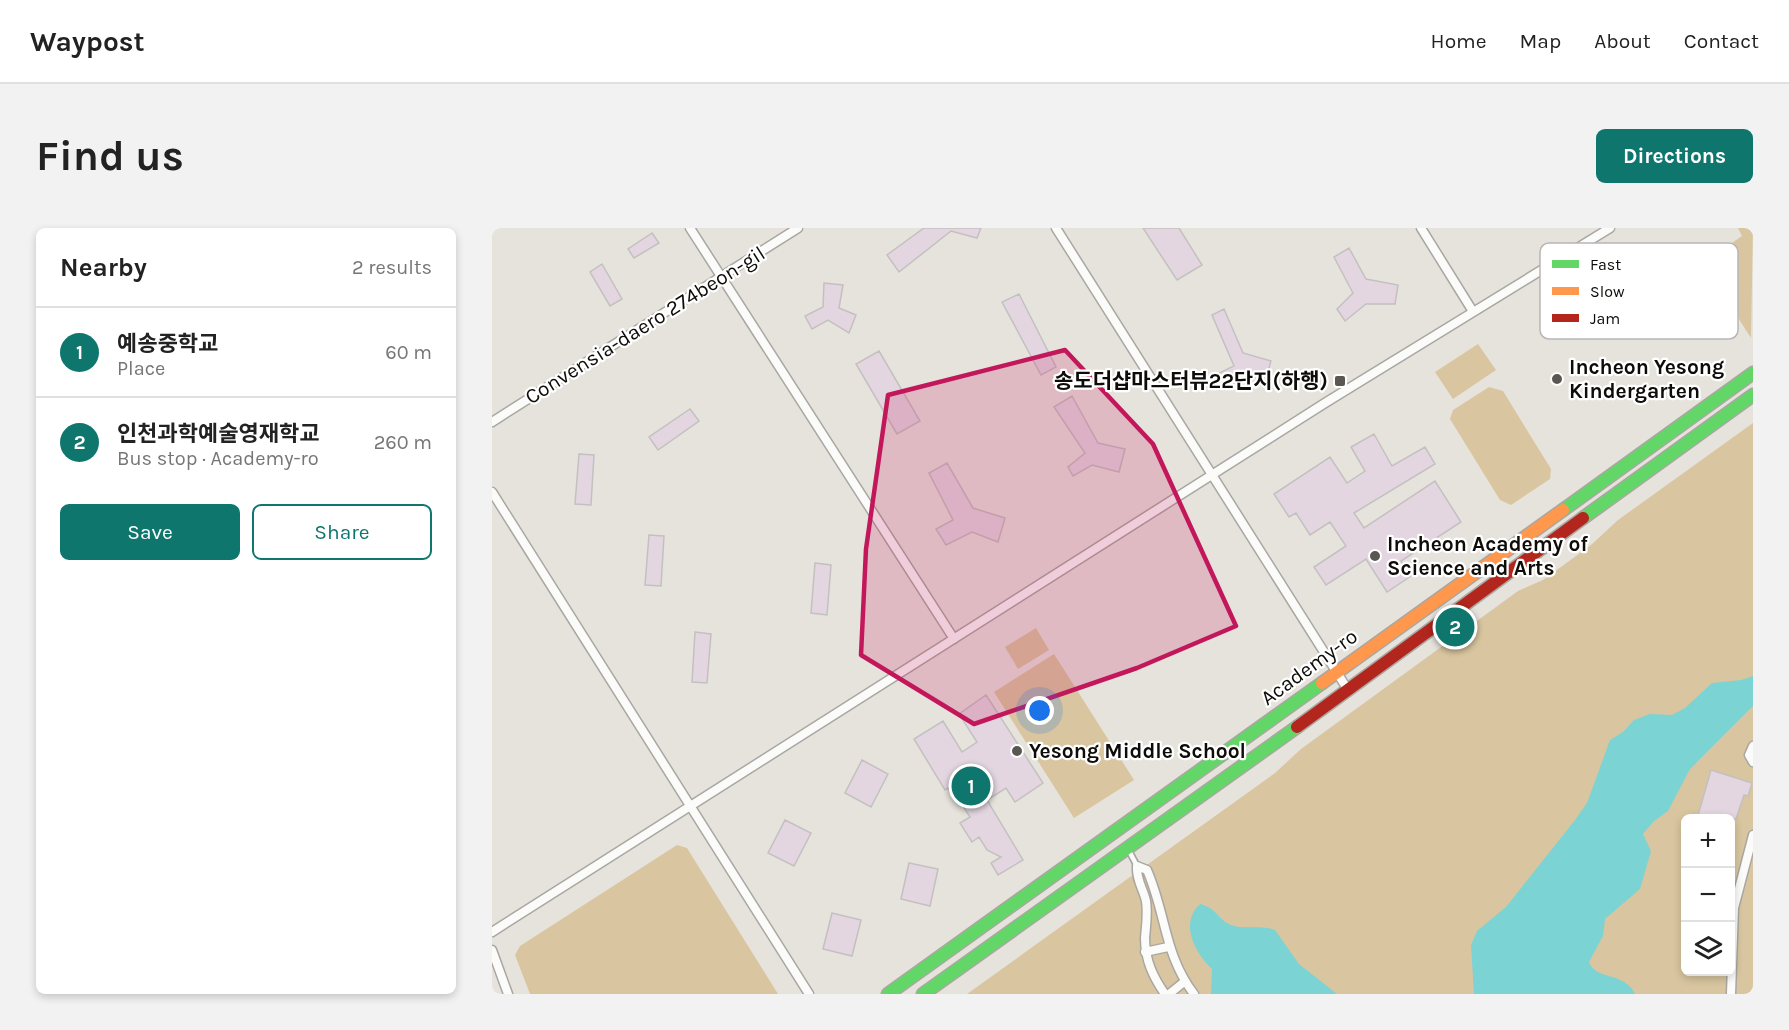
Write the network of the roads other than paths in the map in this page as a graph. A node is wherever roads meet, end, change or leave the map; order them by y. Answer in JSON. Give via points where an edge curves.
{"nodes":[{"id":1,"x":690,"y":228,"type":"edge"},
{"id":2,"x":798,"y":228,"type":"edge"},
{"id":3,"x":1056,"y":228,"type":"edge"},
{"id":4,"x":1421,"y":228,"type":"edge"},
{"id":5,"x":1610,"y":228,"type":"edge"},
{"id":6,"x":1585,"y":243,"type":"edge"},
{"id":7,"x":1540,"y":270,"type":"edge"},
{"id":8,"x":721,"y":277,"type":"junction"},
{"id":9,"x":1472,"y":310,"type":"junction"},
{"id":10,"x":1753,"y":373,"type":"edge"},
{"id":11,"x":1753,"y":394,"type":"edge"},
{"id":12,"x":492,"y":422,"type":"edge"},
{"id":13,"x":1211,"y":474,"type":"junction"},
{"id":14,"x":492,"y":492,"type":"edge"},
{"id":15,"x":954,"y":639,"type":"junction"},
{"id":16,"x":1335,"y":671,"type":"junction"},
{"id":17,"x":1348,"y":690,"type":"junction"},
{"id":18,"x":1753,"y":746,"type":"edge"},
{"id":19,"x":1753,"y":762,"type":"edge"},
{"id":20,"x":693,"y":807,"type":"junction"},
{"id":21,"x":1753,"y":835,"type":"edge"},
{"id":22,"x":1128,"y":849,"type":"junction"},
{"id":23,"x":1137,"y":866,"type":"junction"},
{"id":24,"x":492,"y":932,"type":"edge"},
{"id":25,"x":1168,"y":947,"type":"junction"},
{"id":26,"x":492,"y":950,"type":"edge"},
{"id":27,"x":1145,"y":952,"type":"junction"},
{"id":28,"x":1184,"y":982,"type":"junction"},
{"id":29,"x":508,"y":994,"type":"edge"},
{"id":30,"x":809,"y":994,"type":"edge"},
{"id":31,"x":888,"y":994,"type":"edge"},
{"id":32,"x":923,"y":994,"type":"edge"},
{"id":33,"x":1167,"y":994,"type":"edge"},
{"id":34,"x":1194,"y":994,"type":"edge"},
{"id":35,"x":1731,"y":994,"type":"edge"}],
"edges":[{"from":1,"to":8,"type":"street"},
{"from":2,"to":8,"type":"street","name":"Convensia-daero 274beon-gil"},
{"from":3,"to":13,"type":"street"},
{"from":4,"to":9,"type":"street"},
{"from":5,"to":6,"type":"street"},
{"from":7,"to":9,"type":"street"},
{"from":8,"to":12,"type":"street","name":"Convensia-daero 274beon-gil"},
{"from":8,"to":15,"type":"street"},
{"from":9,"to":13,"type":"street"},
{"from":10,"to":16,"type":"main road","name":"Academy-ro"},
{"from":11,"to":17,"type":"main road","name":"Academy-ro"},
{"from":13,"to":15,"type":"street"},
{"from":13,"to":16,"type":"street"},
{"from":14,"to":20,"type":"street"},
{"from":15,"to":20,"type":"street"},
{"from":16,"to":17,"type":"street"},
{"from":16,"to":31,"type":"main road","name":"Academy-ro"},
{"from":17,"to":22,"type":"main road","name":"Academy-ro"},
{"from":18,"to":19,"type":"street","via":[[1749,755]]},
{"from":20,"to":24,"type":"street"},
{"from":20,"to":30,"type":"street"},
{"from":21,"to":35,"type":"street","via":[[1734,908]]},
{"from":22,"to":23,"type":"lane"},
{"from":22,"to":32,"type":"main road","name":"Academy-ro"},
{"from":23,"to":25,"type":"street","via":[[1147,870],[1155,888]]},
{"from":23,"to":27,"type":"street","via":[[1136,876],[1148,912]]},
{"from":25,"to":27,"type":"street"},
{"from":25,"to":28,"type":"street"},
{"from":26,"to":29,"type":"street"},
{"from":27,"to":33,"type":"street","via":[[1152,972]]},
{"from":28,"to":33,"type":"street"},
{"from":28,"to":34,"type":"street"}]}
